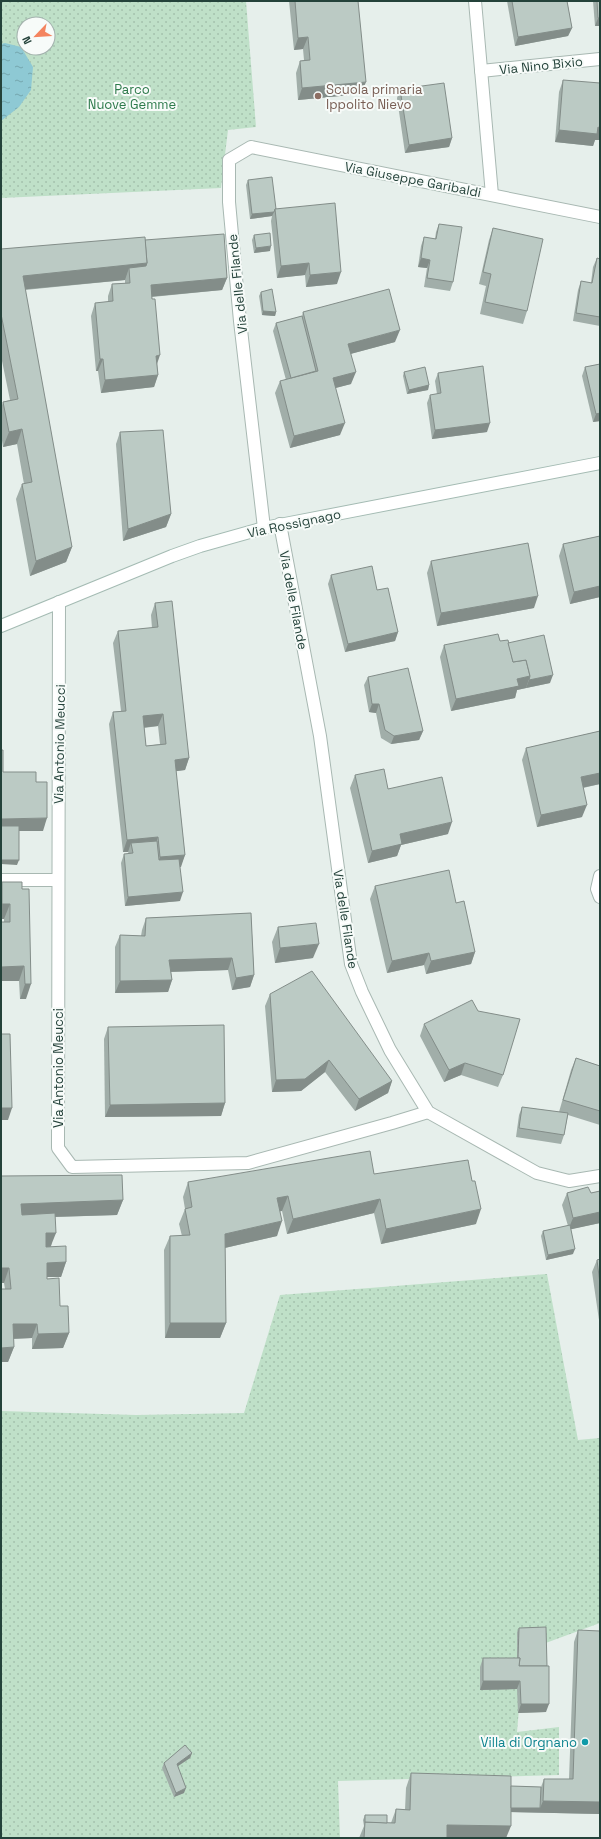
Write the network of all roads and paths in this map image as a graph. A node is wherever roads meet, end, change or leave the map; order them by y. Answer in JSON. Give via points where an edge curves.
{"nodes":[{"id":1,"x":475,"y":1,"type":"edge"},
{"id":2,"x":600,"y":59,"type":"edge"},
{"id":3,"x":481,"y":71,"type":"junction"},
{"id":4,"x":229,"y":160,"type":"joint"},
{"id":5,"x":492,"y":195,"type":"junction"},
{"id":6,"x":600,"y":217,"type":"edge"},
{"id":7,"x":600,"y":463,"type":"edge"},
{"id":8,"x":280,"y":524,"type":"junction"},
{"id":9,"x":264,"y":528,"type":"junction"},
{"id":10,"x":59,"y":602,"type":"junction"},
{"id":11,"x":1,"y":626,"type":"edge"},
{"id":12,"x":600,"y":876,"type":"edge"},
{"id":13,"x":1,"y":880,"type":"edge"},
{"id":14,"x":57,"y":880,"type":"junction"},
{"id":15,"x":600,"y":897,"type":"edge"},
{"id":16,"x":428,"y":1112,"type":"junction"},
{"id":17,"x":600,"y":1176,"type":"edge"}],
"edges":[{"from":1,"to":3,"type":"street"},
{"from":2,"to":3,"type":"street","name":"Via Nino Bixio"},
{"from":3,"to":5,"type":"street"},
{"from":4,"to":5,"type":"street","name":"Via Giuseppe Garibaldi","via":[[251,147]]},
{"from":4,"to":9,"type":"street","name":"Via delle Filande","via":[[229,202]]},
{"from":5,"to":6,"type":"street","name":"Via Giuseppe Garibaldi"},
{"from":7,"to":8,"type":"street","name":"Via Rossignago"},
{"from":8,"to":9,"type":"street","name":"Via Rossignago"},
{"from":8,"to":16,"type":"street","name":"Via delle Filande","via":[[320,736],[351,964],[390,1050]]},
{"from":9,"to":10,"type":"street","name":"Via Rossignago","via":[[172,556]]},
{"from":10,"to":11,"type":"street","name":"Via Rossignago"},
{"from":10,"to":14,"type":"street","name":"Via Antonio Meucci"},
{"from":12,"to":15,"type":"street","via":[[597,889]]},
{"from":13,"to":14,"type":"street"},
{"from":14,"to":16,"type":"street","name":"Via Antonio Meucci","via":[[58,1148],[72,1167],[248,1162]]},
{"from":16,"to":17,"type":"street","name":"Via delle Filande","via":[[537,1173],[569,1181]]}]}
